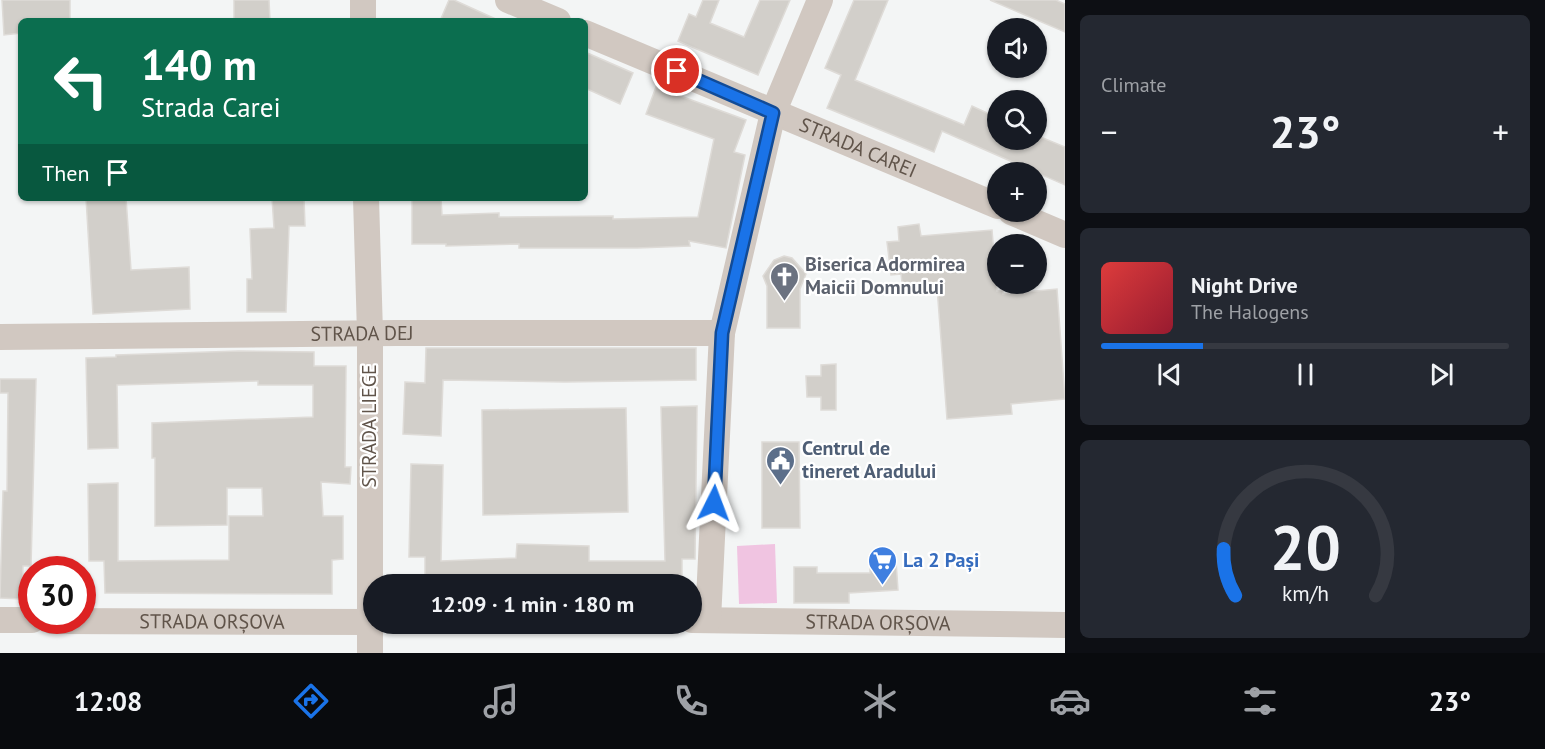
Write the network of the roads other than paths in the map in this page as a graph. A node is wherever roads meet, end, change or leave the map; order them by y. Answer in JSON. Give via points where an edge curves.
{"nodes":[{"id":1,"x":363,"y":0,"type":"edge"},
{"id":2,"x":508,"y":0,"type":"edge"},
{"id":3,"x":820,"y":0,"type":"edge"},
{"id":4,"x":363,"y":18,"type":"edge"},
{"id":5,"x":551,"y":18,"type":"edge"},
{"id":6,"x":588,"y":34,"type":"edge"},
{"id":7,"x":773,"y":113,"type":"junction"},
{"id":8,"x":366,"y":201,"type":"edge"},
{"id":9,"x":987,"y":201,"type":"edge"},
{"id":10,"x":1034,"y":222,"type":"edge"},
{"id":11,"x":1065,"y":235,"type":"edge"},
{"id":12,"x":370,"y":333,"type":"junction"},
{"id":13,"x":722,"y":333,"type":"junction"},
{"id":14,"x":0,"y":337,"type":"edge"},
{"id":15,"x":371,"y":574,"type":"edge"},
{"id":16,"x":702,"y":594,"type":"edge"},
{"id":17,"x":0,"y":620,"type":"edge"},
{"id":18,"x":18,"y":620,"type":"edge"},
{"id":19,"x":702,"y":620,"type":"edge"},
{"id":20,"x":96,"y":621,"type":"edge"},
{"id":21,"x":363,"y":622,"type":"edge"},
{"id":22,"x":1065,"y":625,"type":"edge"},
{"id":23,"x":371,"y":634,"type":"edge"},
{"id":24,"x":370,"y":653,"type":"edge"}],
"edges":[{"from":1,"to":4,"type":"street"},
{"from":2,"to":5,"type":"street"},
{"from":3,"to":7,"type":"street"},
{"from":6,"to":7,"type":"street","name":"STRADA CAREI"},
{"from":7,"to":9,"type":"street","name":"STRADA CAREI"},
{"from":7,"to":13,"type":"street"},
{"from":8,"to":12,"type":"street","name":"STRADA LIEGE"},
{"from":10,"to":11,"type":"street"},
{"from":12,"to":13,"type":"street","name":"STRADA DEJ"},
{"from":12,"to":14,"type":"street","name":"STRADA DEJ"},
{"from":12,"to":15,"type":"street","name":"STRADA LIEGE"},
{"from":13,"to":16,"type":"street"},
{"from":17,"to":18,"type":"street"},
{"from":19,"to":22,"type":"street","name":"STRADA ORȘOVA"},
{"from":20,"to":21,"type":"street","name":"STRADA ORȘOVA"},
{"from":23,"to":24,"type":"street","name":"STRADA LIEGE"}]}
